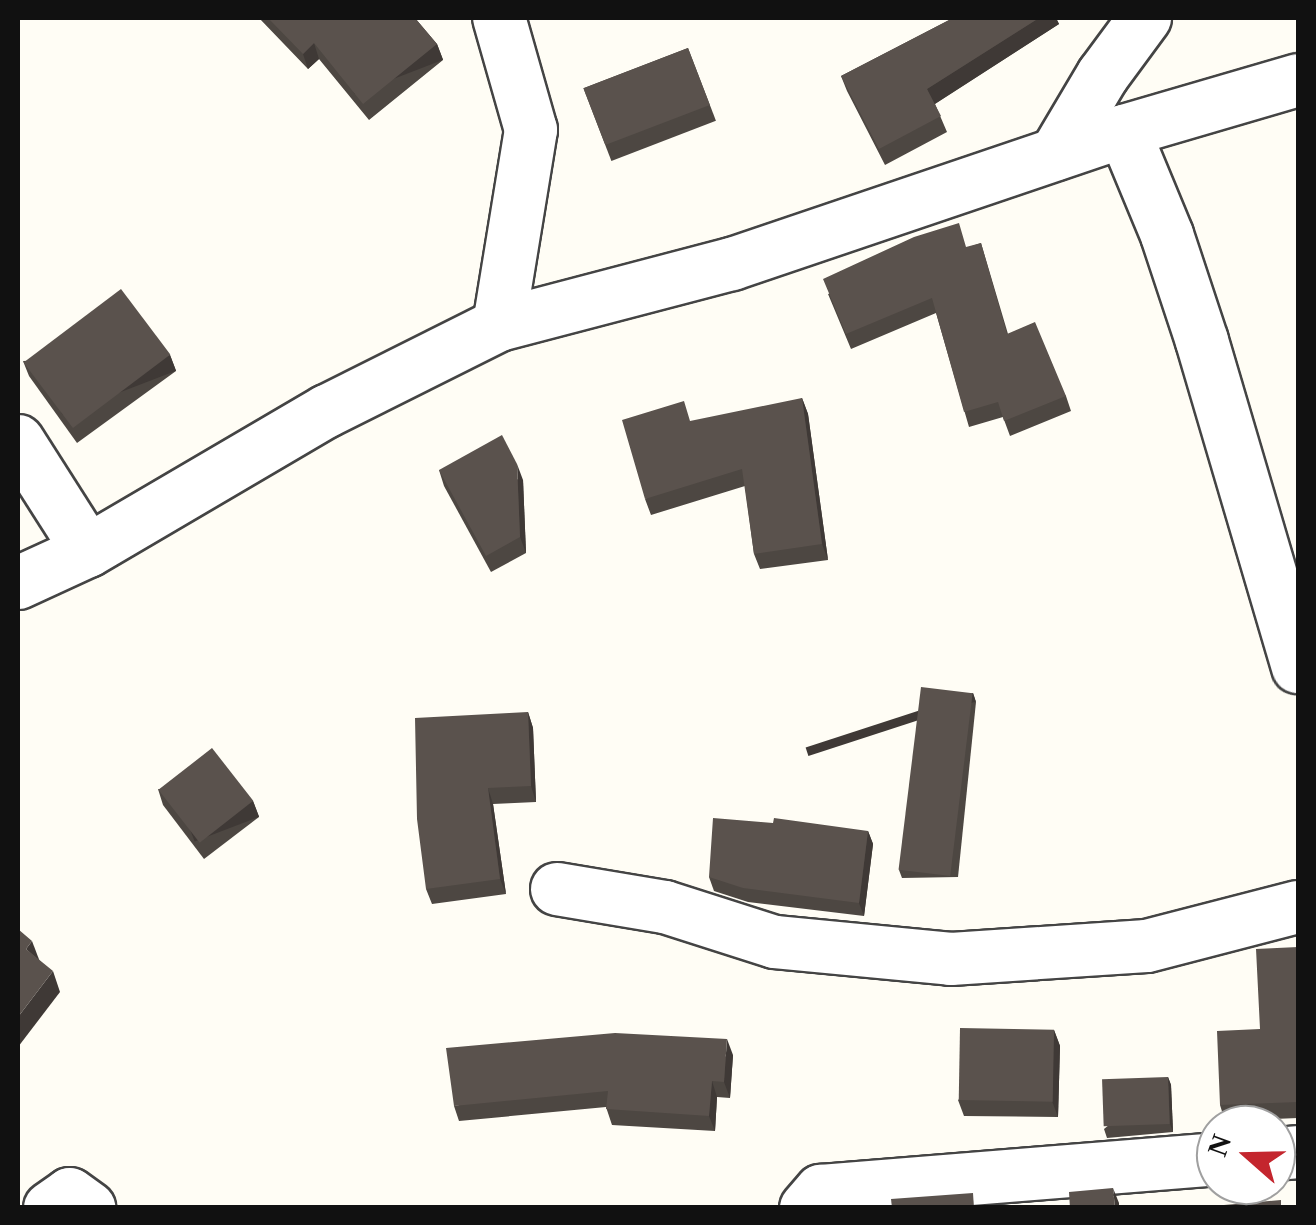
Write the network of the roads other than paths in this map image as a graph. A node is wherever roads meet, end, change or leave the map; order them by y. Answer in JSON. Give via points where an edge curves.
{"nodes":[{"id":1,"x":499,"y":18,"type":"edge"},
{"id":2,"x":1145,"y":18,"type":"edge"},
{"id":3,"x":1298,"y":80,"type":"edge"},
{"id":4,"x":1124,"y":131,"type":"junction"},
{"id":5,"x":1056,"y":154,"type":"junction"},
{"id":6,"x":499,"y":325,"type":"junction"},
{"id":7,"x":18,"y":441,"type":"edge"},
{"id":8,"x":88,"y":551,"type":"junction"},
{"id":9,"x":18,"y":583,"type":"edge"},
{"id":10,"x":1298,"y":668,"type":"edge"},
{"id":11,"x":557,"y":888,"type":"dead end"},
{"id":12,"x":1298,"y":907,"type":"edge"},
{"id":13,"x":1196,"y":1160,"type":"edge"},
{"id":14,"x":50,"y":1208,"type":"edge"},
{"id":15,"x":88,"y":1208,"type":"edge"},
{"id":16,"x":806,"y":1208,"type":"edge"}],
"edges":[{"from":1,"to":6,"type":"street","via":[[531,130]]},
{"from":2,"to":5,"type":"street"},
{"from":3,"to":4,"type":"street"},
{"from":4,"to":5,"type":"street"},
{"from":4,"to":10,"type":"street","via":[[1179,270]]},
{"from":5,"to":6,"type":"street","via":[[732,264]]},
{"from":6,"to":8,"type":"street","via":[[327,411]]},
{"from":7,"to":8,"type":"street"},
{"from":8,"to":9,"type":"street"},
{"from":11,"to":12,"type":"street","via":[[665,907],[775,942],[951,959],[1147,946]]},
{"from":13,"to":16,"type":"street","via":[[821,1192]]},
{"from":14,"to":15,"type":"street","via":[[70,1194]]}]}
